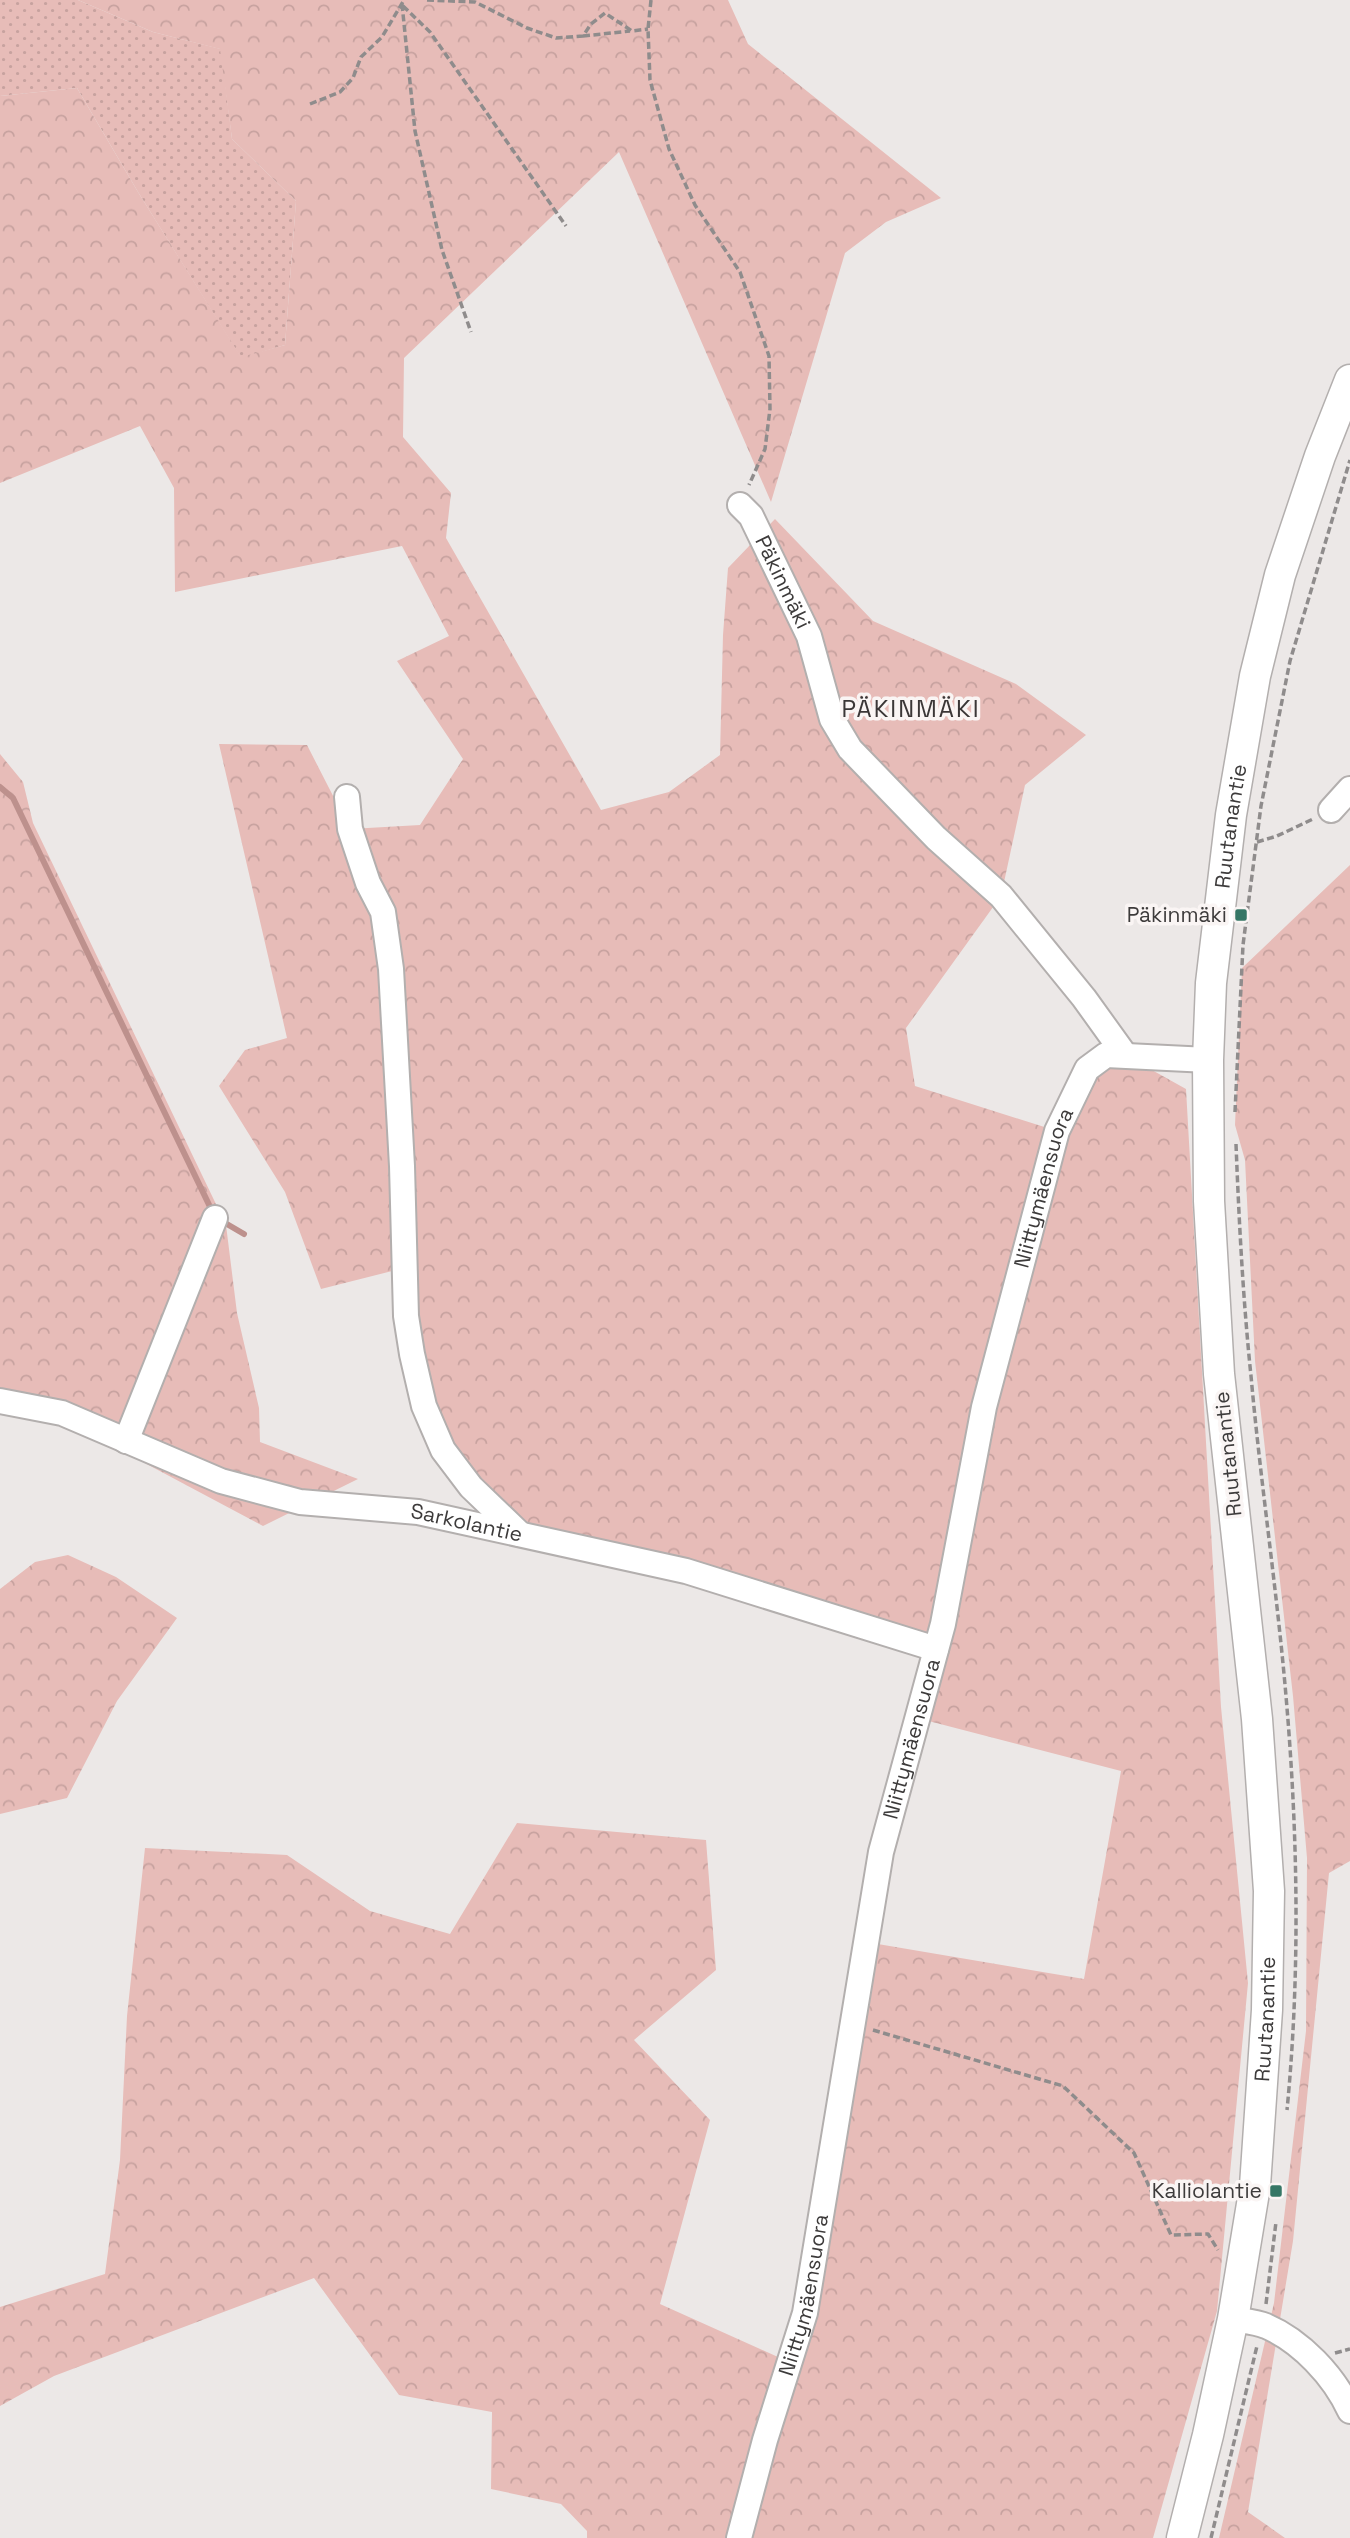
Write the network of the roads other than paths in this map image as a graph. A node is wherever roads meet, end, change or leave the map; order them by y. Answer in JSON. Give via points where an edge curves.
{"nodes":[{"id":1,"x":1350,"y":380,"type":"edge"},
{"id":2,"x":740,"y":505,"type":"road end"},
{"id":3,"x":1350,"y":789,"type":"edge"},
{"id":4,"x":347,"y":797,"type":"dead end"},
{"id":5,"x":1331,"y":810,"type":"road end"},
{"id":6,"x":1125,"y":1055,"type":"junction"},
{"id":7,"x":1208,"y":1060,"type":"junction"},
{"id":8,"x":215,"y":1217,"type":"dead end"},
{"id":9,"x":0,"y":1401,"type":"edge"},
{"id":10,"x":126,"y":1441,"type":"junction"},
{"id":11,"x":521,"y":1535,"type":"junction"},
{"id":12,"x":936,"y":1649,"type":"junction"},
{"id":13,"x":1233,"y":2319,"type":"junction"},
{"id":14,"x":1350,"y":2411,"type":"edge"},
{"id":15,"x":739,"y":2538,"type":"edge"},
{"id":16,"x":1182,"y":2538,"type":"edge"}],
"edges":[{"from":1,"to":7,"type":"street","name":"Ruutanantie","via":[[1280,575],[1255,676],[1218,911]]},
{"from":2,"to":6,"type":"street","name":"Päkinmäki","via":[[751,516],[809,636],[832,719],[850,749],[936,838],[1001,896]]},
{"from":3,"to":5,"type":"street"},
{"from":4,"to":11,"type":"street","via":[[350,829],[383,912],[391,969],[406,1316],[424,1406],[443,1450],[471,1487]]},
{"from":6,"to":7,"type":"street","name":"Niittymäensuora"},
{"from":6,"to":12,"type":"street","name":"Niittymäensuora","via":[[1106,1055],[1087,1069],[1058,1131],[984,1407]]},
{"from":7,"to":13,"type":"street","name":"Ruutanantie","via":[[1209,1201],[1219,1374],[1257,1719],[1269,1891],[1256,2173]]},
{"from":8,"to":10,"type":"street"},
{"from":9,"to":10,"type":"street","name":"Sarkolantie","via":[[62,1413]]},
{"from":10,"to":11,"type":"street","name":"Sarkolantie","via":[[220,1481],[300,1502],[418,1512]]},
{"from":11,"to":12,"type":"street","name":"Sarkolantie","via":[[686,1571]]},
{"from":12,"to":15,"type":"street","name":"Niittymäensuora","via":[[881,1852],[805,2313]]},
{"from":13,"to":14,"type":"street","via":[[1262,2324],[1279,2333],[1339,2388]]},
{"from":13,"to":16,"type":"street","name":"Ruutanantie"}]}
